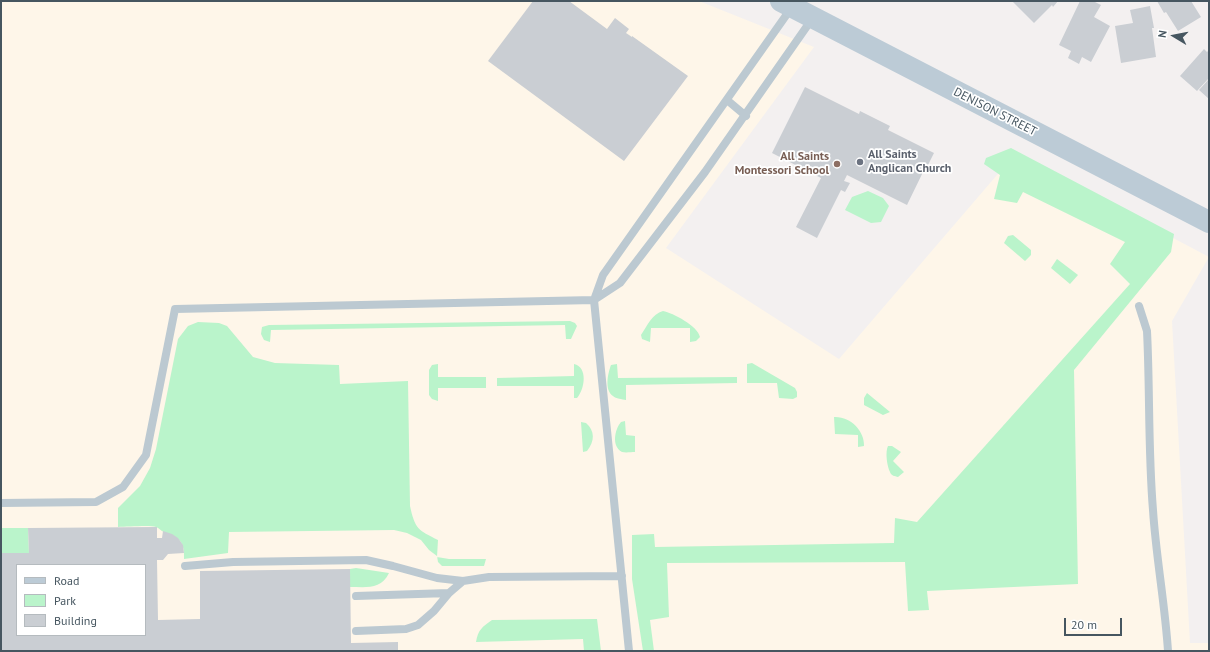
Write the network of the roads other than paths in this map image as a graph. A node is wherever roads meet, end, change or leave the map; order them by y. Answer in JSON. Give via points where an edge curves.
{"nodes":[{"id":1,"x":787,"y":4,"type":"edge"},
{"id":2,"x":813,"y":18,"type":"junction"},
{"id":3,"x":727,"y":100,"type":"junction"},
{"id":4,"x":746,"y":116,"type":"junction"},
{"id":5,"x":1209,"y":222,"type":"edge"},
{"id":6,"x":594,"y":300,"type":"junction"},
{"id":7,"x":1139,"y":306,"type":"dead end"},
{"id":8,"x":1,"y":503,"type":"edge"},
{"id":9,"x":185,"y":566,"type":"dead end"},
{"id":10,"x":622,"y":576,"type":"junction"},
{"id":11,"x":463,"y":581,"type":"junction"},
{"id":12,"x":449,"y":593,"type":"junction"},
{"id":13,"x":356,"y":596,"type":"dead end"},
{"id":14,"x":356,"y":631,"type":"dead end"},
{"id":15,"x":629,"y":651,"type":"edge"},
{"id":16,"x":1168,"y":651,"type":"edge"}],
"edges":[{"from":1,"to":2,"type":"main road","name":"DENISON STREET"},
{"from":1,"to":3,"type":"lane"},
{"from":2,"to":4,"type":"lane"},
{"from":2,"to":5,"type":"main road","name":"DENISON STREET"},
{"from":3,"to":4,"type":"lane"},
{"from":3,"to":6,"type":"lane","via":[[603,275]]},
{"from":4,"to":6,"type":"lane","via":[[620,283]]},
{"from":6,"to":8,"type":"lane","via":[[175,309],[146,455],[123,487],[96,502]]},
{"from":6,"to":10,"type":"lane"},
{"from":7,"to":16,"type":"lane","via":[[1147,331],[1153,509]]},
{"from":9,"to":11,"type":"lane","via":[[233,562],[366,560],[438,578]]},
{"from":10,"to":11,"type":"lane","via":[[489,577]]},
{"from":10,"to":15,"type":"lane"},
{"from":11,"to":12,"type":"lane"},
{"from":12,"to":13,"type":"lane"},
{"from":12,"to":14,"type":"lane","via":[[418,625],[406,629]]}]}
